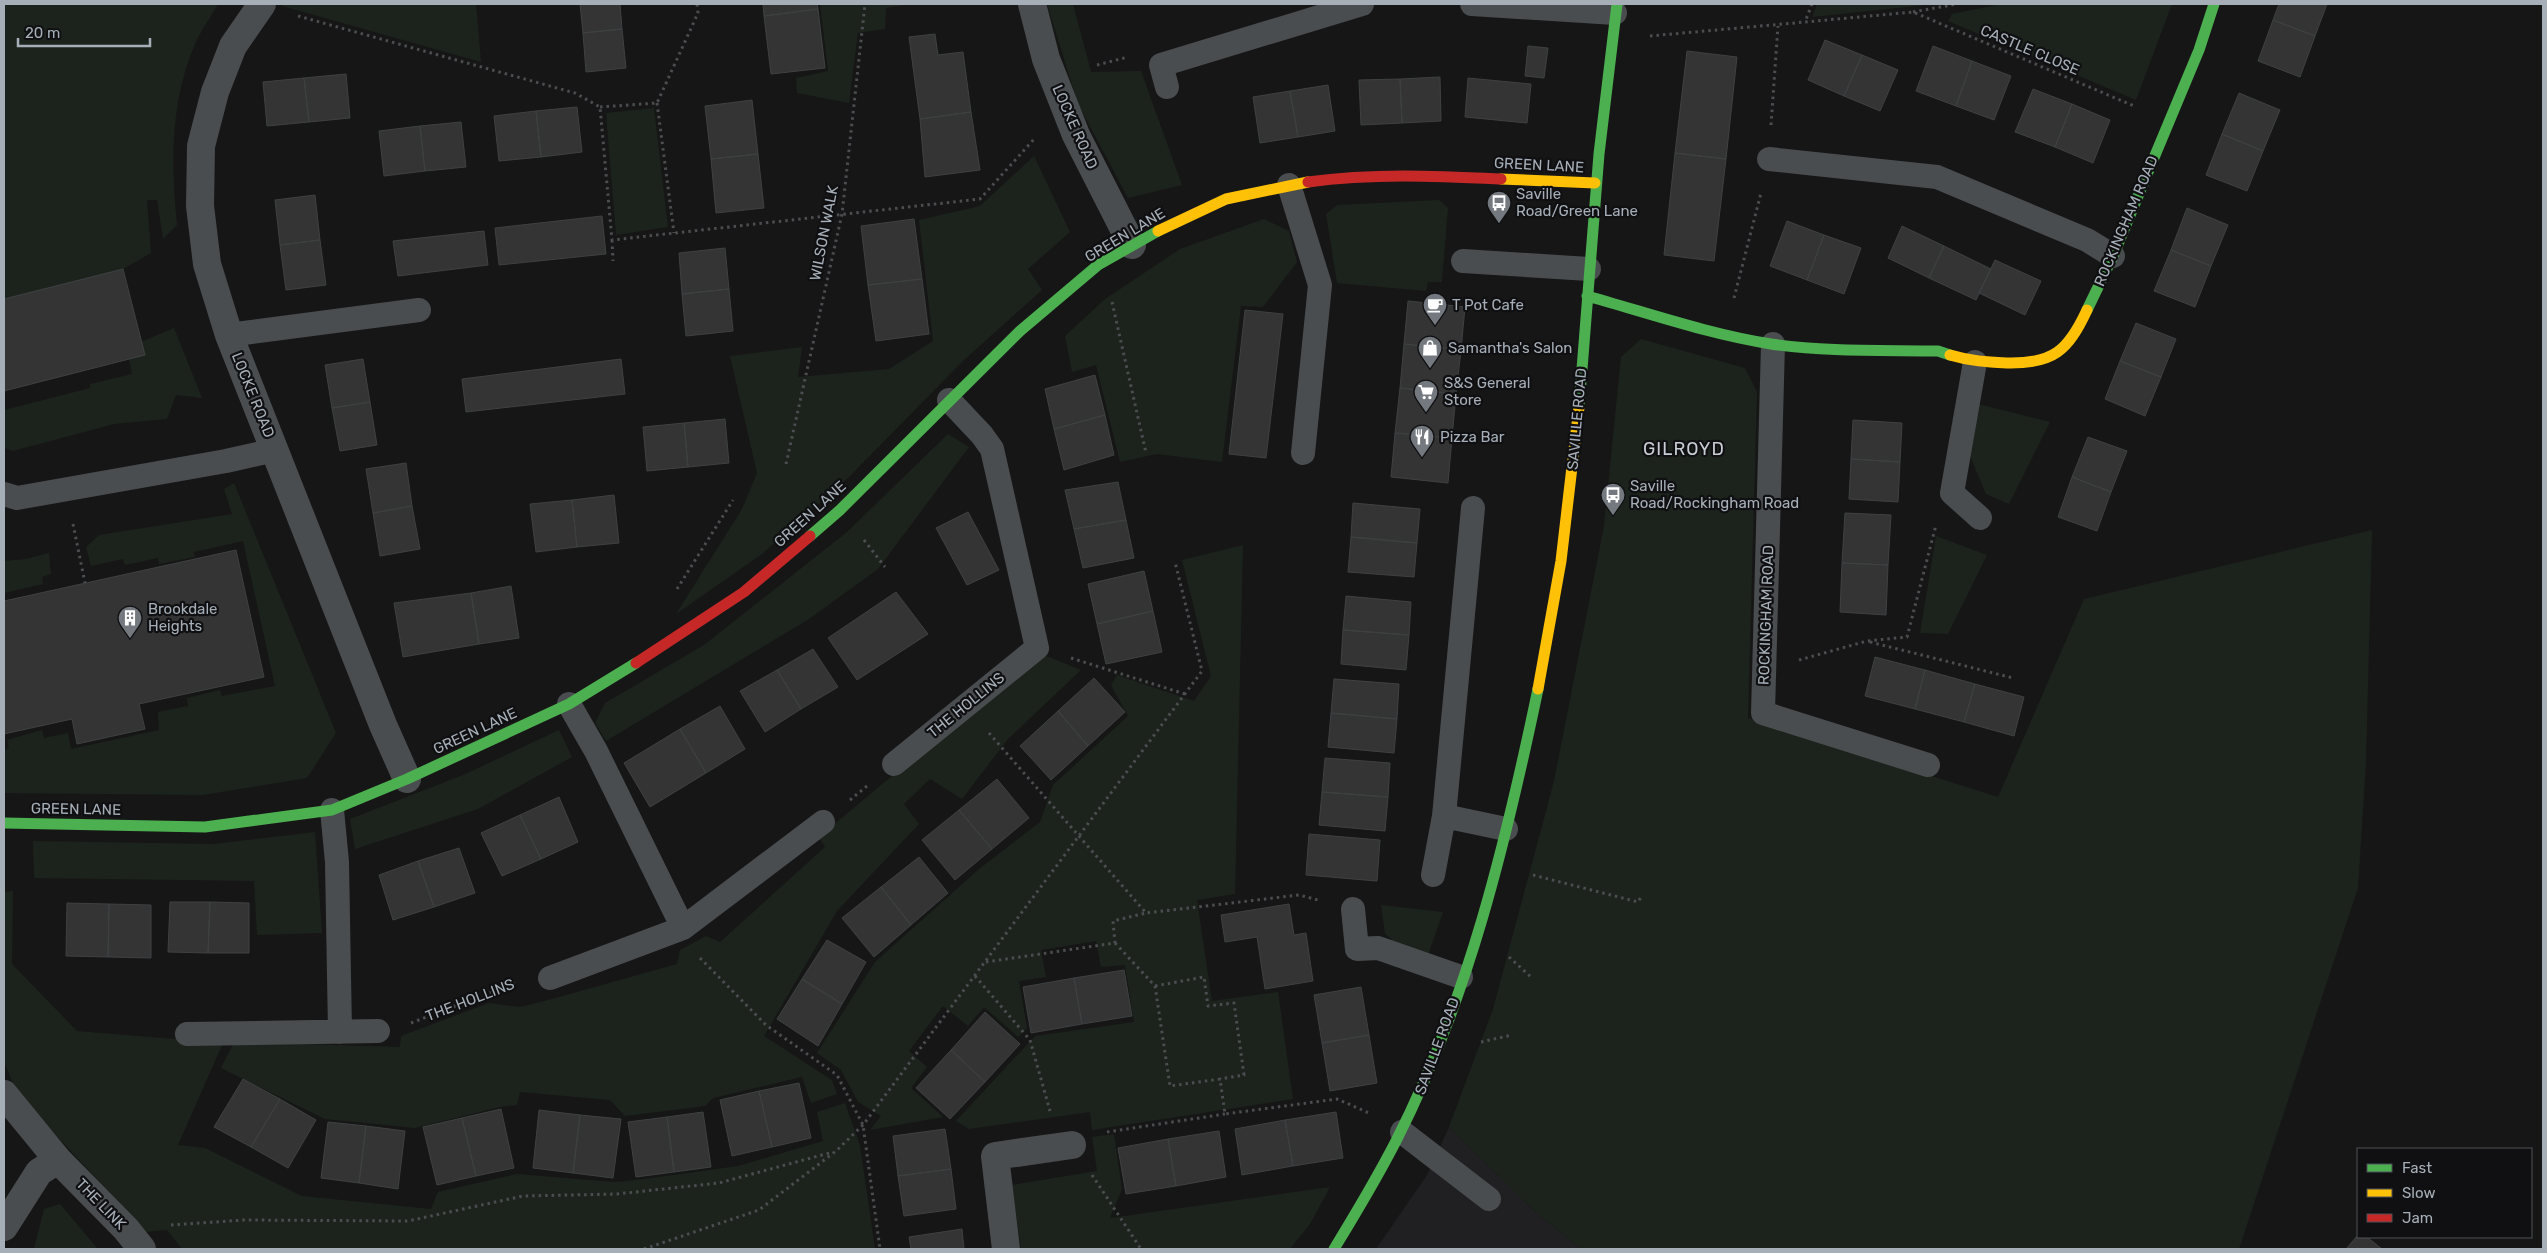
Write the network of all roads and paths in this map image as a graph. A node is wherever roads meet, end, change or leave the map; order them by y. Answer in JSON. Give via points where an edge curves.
{"nodes":[{"id":1,"x":697,"y":4,"type":"edge"},
{"id":2,"x":865,"y":4,"type":"edge"},
{"id":3,"x":1032,"y":4,"type":"edge"},
{"id":4,"x":1362,"y":4,"type":"edge"},
{"id":5,"x":1472,"y":4,"type":"edge"},
{"id":6,"x":1812,"y":4,"type":"edge"},
{"id":7,"x":1958,"y":4,"type":"edge"},
{"id":8,"x":2214,"y":4,"type":"edge"},
{"id":9,"x":262,"y":5,"type":"edge"},
{"id":10,"x":1616,"y":8,"type":"edge"},
{"id":11,"x":1913,"y":12,"type":"junction"},
{"id":12,"x":1805,"y":22,"type":"junction"},
{"id":13,"x":1612,"y":39,"type":"junction"},
{"id":14,"x":1167,"y":87,"type":"dead end"},
{"id":15,"x":657,"y":103,"type":"junction"},
{"id":16,"x":600,"y":107,"type":"junction"},
{"id":17,"x":2140,"y":108,"type":"dead end"},
{"id":18,"x":1036,"y":138,"type":"dead end"},
{"id":19,"x":1769,"y":159,"type":"dead end"},
{"id":20,"x":1595,"y":183,"type":"junction"},
{"id":21,"x":1289,"y":185,"type":"junction"},
{"id":22,"x":842,"y":214,"type":"junction"},
{"id":23,"x":674,"y":233,"type":"junction"},
{"id":24,"x":612,"y":240,"type":"junction"},
{"id":25,"x":1132,"y":245,"type":"junction"},
{"id":26,"x":2112,"y":256,"type":"junction"},
{"id":27,"x":613,"y":261,"type":"dead end"},
{"id":28,"x":1464,"y":261,"type":"dead end"},
{"id":29,"x":1589,"y":269,"type":"junction"},
{"id":30,"x":1111,"y":295,"type":"dead end"},
{"id":31,"x":1587,"y":296,"type":"junction"},
{"id":32,"x":419,"y":310,"type":"dead end"},
{"id":33,"x":229,"y":335,"type":"junction"},
{"id":34,"x":1774,"y":344,"type":"junction"},
{"id":35,"x":1975,"y":362,"type":"junction"},
{"id":36,"x":949,"y":400,"type":"junction"},
{"id":37,"x":274,"y":450,"type":"junction"},
{"id":38,"x":1146,"y":453,"type":"dead end"},
{"id":39,"x":1303,"y":453,"type":"dead end"},
{"id":40,"x":786,"y":464,"type":"dead end"},
{"id":41,"x":66,"y":489,"type":"junction"},
{"id":42,"x":1952,"y":493,"type":"junction"},
{"id":43,"x":4,"y":494,"type":"edge"},
{"id":44,"x":732,"y":500,"type":"dead end"},
{"id":45,"x":1473,"y":508,"type":"dead end"},
{"id":46,"x":1980,"y":518,"type":"dead end"},
{"id":47,"x":1175,"y":562,"type":"dead end"},
{"id":48,"x":85,"y":583,"type":"dead end"},
{"id":49,"x":675,"y":592,"type":"dead end"},
{"id":50,"x":1867,"y":641,"type":"junction"},
{"id":51,"x":1037,"y":648,"type":"junction"},
{"id":52,"x":1764,"y":670,"type":"junction"},
{"id":53,"x":2013,"y":678,"type":"dead end"},
{"id":54,"x":1185,"y":694,"type":"junction"},
{"id":55,"x":569,"y":704,"type":"junction"},
{"id":56,"x":965,"y":706,"type":"junction"},
{"id":57,"x":894,"y":764,"type":"joint"},
{"id":58,"x":1928,"y":765,"type":"dead end"},
{"id":59,"x":407,"y":779,"type":"junction"},
{"id":60,"x":332,"y":810,"type":"junction"},
{"id":61,"x":1444,"y":816,"type":"junction"},
{"id":62,"x":823,"y":822,"type":"joint"},
{"id":63,"x":4,"y":823,"type":"edge"},
{"id":64,"x":1506,"y":829,"type":"junction"},
{"id":65,"x":1080,"y":836,"type":"junction"},
{"id":66,"x":1496,"y":866,"type":"junction"},
{"id":67,"x":1433,"y":875,"type":"dead end"},
{"id":68,"x":1641,"y":897,"type":"dead end"},
{"id":69,"x":1353,"y":908,"type":"joint"},
{"id":70,"x":1146,"y":913,"type":"junction"},
{"id":71,"x":683,"y":928,"type":"junction"},
{"id":72,"x":1114,"y":943,"type":"junction"},
{"id":73,"x":985,"y":962,"type":"junction"},
{"id":74,"x":1462,"y":977,"type":"junction"},
{"id":75,"x":550,"y":978,"type":"joint"},
{"id":76,"x":1155,"y":986,"type":"junction"},
{"id":77,"x":378,"y":1031,"type":"joint"},
{"id":78,"x":340,"y":1032,"type":"junction"},
{"id":79,"x":187,"y":1034,"type":"dead end"},
{"id":80,"x":1220,"y":1079,"type":"junction"},
{"id":81,"x":4,"y":1094,"type":"edge"},
{"id":82,"x":1225,"y":1114,"type":"junction"},
{"id":83,"x":1372,"y":1114,"type":"dead end"},
{"id":84,"x":863,"y":1125,"type":"junction"},
{"id":85,"x":1402,"y":1132,"type":"junction"},
{"id":86,"x":1072,"y":1145,"type":"joint"},
{"id":87,"x":836,"y":1151,"type":"junction"},
{"id":88,"x":58,"y":1160,"type":"junction"},
{"id":89,"x":1489,"y":1198,"type":"dead end"},
{"id":90,"x":4,"y":1227,"type":"edge"},
{"id":91,"x":134,"y":1239,"type":"edge"},
{"id":92,"x":644,"y":1249,"type":"edge"},
{"id":93,"x":880,"y":1249,"type":"edge"},
{"id":94,"x":1006,"y":1249,"type":"edge"},
{"id":95,"x":1334,"y":1249,"type":"edge"}],
"edges":[{"from":1,"to":15,"type":"path","via":[[698,13]]},
{"from":2,"to":22,"type":"path","name":"WILSON WALK"},
{"from":3,"to":25,"type":"street","name":"LOCKE ROAD","via":[[1046,59],[1076,135]]},
{"from":4,"to":14,"type":"lane","via":[[1161,65]]},
{"from":5,"to":10,"type":"lane"},
{"from":6,"to":12,"type":"path"},
{"from":7,"to":11,"type":"path","name":"CASTLE CLOSE"},
{"from":8,"to":26,"type":"street","name":"ROCKINGHAM ROAD","via":[[2199,50]]},
{"from":9,"to":16,"type":"path","via":[[575,93]]},
{"from":9,"to":33,"type":"street","name":"LOCKE ROAD","via":[[233,46],[215,92],[201,146],[200,206],[207,264]]},
{"from":10,"to":13,"type":"street","name":"SAVILLE ROAD"},
{"from":11,"to":12,"type":"path","name":"CASTLE CLOSE"},
{"from":11,"to":17,"type":"path","name":"CASTLE CLOSE"},
{"from":12,"to":13,"type":"path","name":"CASTLE CLOSE"},
{"from":13,"to":20,"type":"street","name":"SAVILLE ROAD"},
{"from":15,"to":16,"type":"path"},
{"from":15,"to":23,"type":"path"},
{"from":16,"to":24,"type":"path"},
{"from":18,"to":22,"type":"path","via":[[980,199]]},
{"from":19,"to":26,"type":"lane","via":[[1938,177],[2087,240]]},
{"from":20,"to":21,"type":"street","name":"GREEN LANE","via":[[1424,174],[1352,176]]},
{"from":20,"to":29,"type":"street","name":"SAVILLE ROAD"},
{"from":21,"to":25,"type":"street","name":"GREEN LANE","via":[[1226,199]]},
{"from":21,"to":39,"type":"lane","via":[[1320,285]]},
{"from":22,"to":23,"type":"path"},
{"from":22,"to":40,"type":"path","name":"WILSON WALK"},
{"from":23,"to":24,"type":"path"},
{"from":24,"to":27,"type":"path"},
{"from":25,"to":36,"type":"street","name":"GREEN LANE","via":[[1098,266],[1020,331]]},
{"from":26,"to":35,"type":"street","name":"ROCKINGHAM ROAD","via":[[2076,334],[2061,350],[2042,361]]},
{"from":28,"to":29,"type":"lane"},
{"from":29,"to":31,"type":"street","name":"SAVILLE ROAD"},
{"from":30,"to":38,"type":"path"},
{"from":31,"to":34,"type":"street","name":"ROCKINGHAM ROAD","via":[[1722,335]]},
{"from":31,"to":64,"type":"street","name":"SAVILLE ROAD","via":[[1571,488],[1552,618]]},
{"from":32,"to":33,"type":"lane"},
{"from":33,"to":37,"type":"street","name":"LOCKE ROAD"},
{"from":34,"to":35,"type":"street","name":"ROCKINGHAM ROAD","via":[[1938,351]]},
{"from":34,"to":52,"type":"lane","name":"ROCKINGHAM ROAD"},
{"from":35,"to":42,"type":"lane"},
{"from":36,"to":51,"type":"lane","via":[[992,449]]},
{"from":36,"to":55,"type":"street","name":"GREEN LANE","via":[[840,510],[744,592]]},
{"from":37,"to":41,"type":"lane"},
{"from":37,"to":59,"type":"street","name":"LOCKE ROAD"},
{"from":41,"to":43,"type":"lane","via":[[17,498]]},
{"from":41,"to":48,"type":"path"},
{"from":42,"to":46,"type":"lane"},
{"from":42,"to":50,"type":"path","via":[[1932,531],[1907,637]]},
{"from":44,"to":49,"type":"path"},
{"from":45,"to":61,"type":"lane"},
{"from":47,"to":54,"type":"path","via":[[1202,671]]},
{"from":50,"to":52,"type":"path"},
{"from":50,"to":53,"type":"path"},
{"from":51,"to":54,"type":"path"},
{"from":51,"to":56,"type":"lane","name":"THE HOLLINS"},
{"from":52,"to":58,"type":"lane","name":"ROCKINGHAM ROAD","via":[[1763,713]]},
{"from":54,"to":65,"type":"path"},
{"from":55,"to":59,"type":"street","name":"GREEN LANE"},
{"from":55,"to":71,"type":"lane","via":[[596,751]]},
{"from":56,"to":57,"type":"lane","name":"THE HOLLINS"},
{"from":56,"to":65,"type":"path"},
{"from":57,"to":62,"type":"path"},
{"from":59,"to":60,"type":"street","name":"GREEN LANE"},
{"from":60,"to":63,"type":"street","name":"GREEN LANE","via":[[205,827]]},
{"from":60,"to":78,"type":"lane","via":[[337,862]]},
{"from":61,"to":64,"type":"lane"},
{"from":61,"to":67,"type":"lane"},
{"from":62,"to":71,"type":"lane"},
{"from":64,"to":66,"type":"street","name":"SAVILLE ROAD"},
{"from":65,"to":70,"type":"path"},
{"from":65,"to":73,"type":"path"},
{"from":66,"to":68,"type":"path","via":[[1638,902]]},
{"from":66,"to":74,"type":"street","name":"SAVILLE ROAD"},
{"from":69,"to":70,"type":"path","via":[[1298,894]]},
{"from":69,"to":74,"type":"lane","via":[[1357,948],[1378,948]]},
{"from":70,"to":72,"type":"path","via":[[1113,921]]},
{"from":71,"to":75,"type":"lane"},
{"from":71,"to":84,"type":"path","via":[[693,951],[766,1025],[837,1075]]},
{"from":72,"to":73,"type":"path"},
{"from":72,"to":76,"type":"path"},
{"from":73,"to":84,"type":"path"},
{"from":74,"to":85,"type":"street","name":"SAVILLE ROAD","via":[[1421,1092]]},
{"from":75,"to":77,"type":"path","name":"THE HOLLINS","via":[[525,979],[389,1031]]},
{"from":76,"to":80,"type":"path","via":[[1170,1086]]},
{"from":76,"to":80,"type":"path","via":[[1204,977],[1208,1006],[1234,1002],[1244,1075]]},
{"from":77,"to":78,"type":"lane"},
{"from":78,"to":79,"type":"lane"},
{"from":80,"to":82,"type":"path"},
{"from":81,"to":88,"type":"street","name":"THE LINK"},
{"from":82,"to":83,"type":"path","via":[[1337,1099]]},
{"from":82,"to":86,"type":"path","via":[[1093,1134]]},
{"from":84,"to":87,"type":"path"},
{"from":84,"to":93,"type":"path"},
{"from":85,"to":89,"type":"lane"},
{"from":85,"to":95,"type":"street","name":"SAVILLE ROAD","via":[[1359,1212]]},
{"from":86,"to":94,"type":"street","via":[[995,1156]]},
{"from":87,"to":91,"type":"path","via":[[719,1183],[617,1194],[523,1196],[408,1221],[244,1220]]},
{"from":87,"to":92,"type":"path","via":[[759,1210]]},
{"from":88,"to":90,"type":"street","via":[[39,1172]]},
{"from":88,"to":91,"type":"street","name":"THE LINK"}]}
